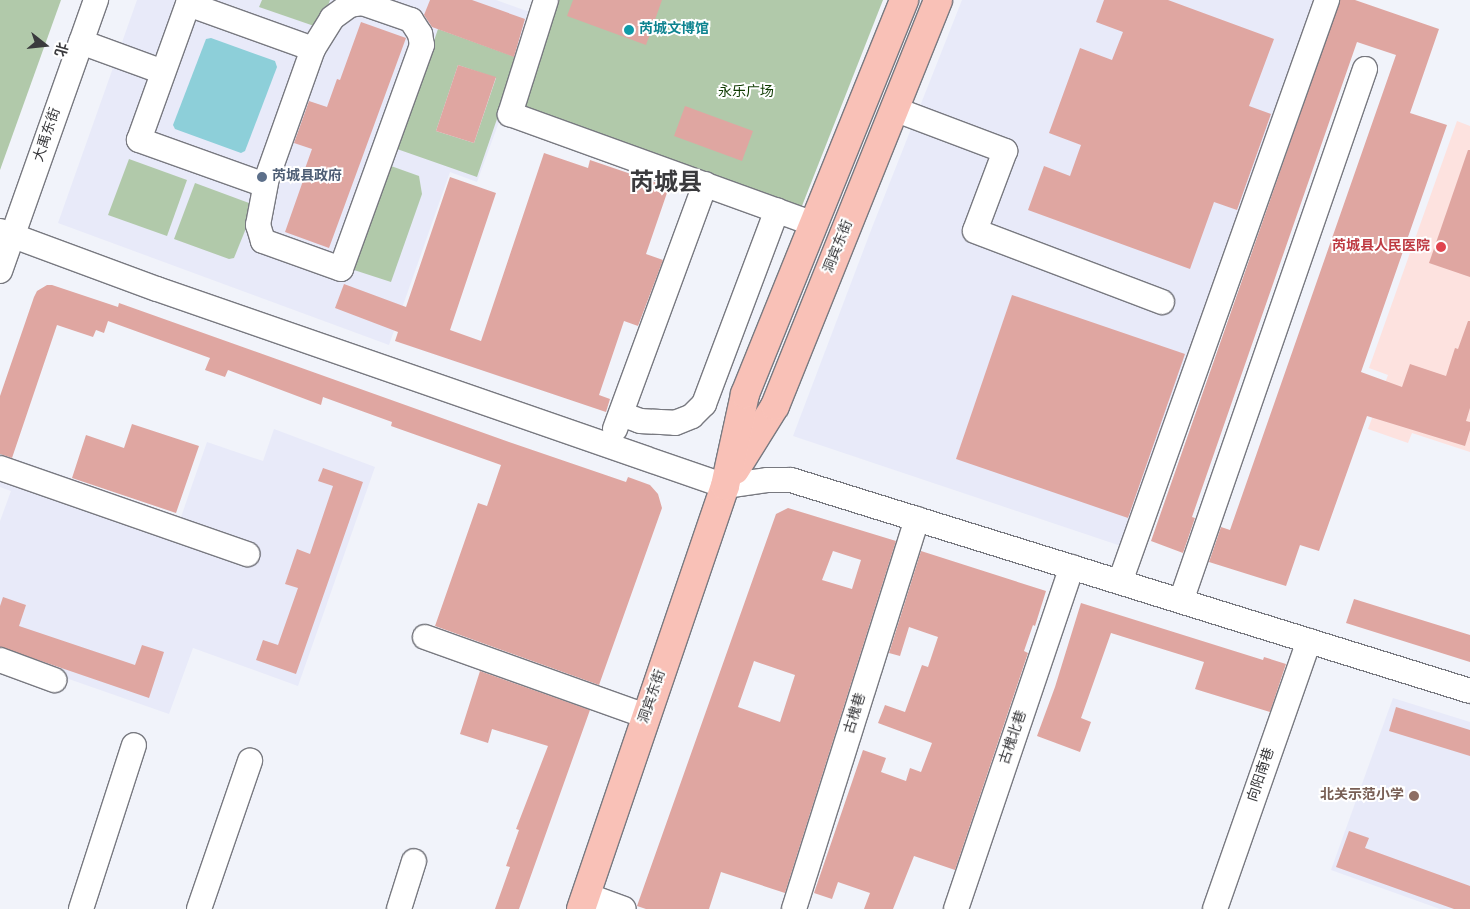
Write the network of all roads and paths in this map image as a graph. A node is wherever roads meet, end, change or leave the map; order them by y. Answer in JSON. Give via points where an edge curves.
{"nodes":[{"id":1,"x":96,"y":0,"type":"edge"},
{"id":2,"x":546,"y":0,"type":"edge"},
{"id":3,"x":904,"y":0,"type":"edge"},
{"id":4,"x":938,"y":0,"type":"edge"},
{"id":5,"x":1327,"y":0,"type":"edge"},
{"id":6,"x":81,"y":42,"type":"junction"},
{"id":7,"x":314,"y":49,"type":"junction"},
{"id":8,"x":1365,"y":69,"type":"dead end"},
{"id":9,"x":163,"y":72,"type":"junction"},
{"id":10,"x":894,"y":109,"type":"junction"},
{"id":11,"x":705,"y":184,"type":"junction"},
{"id":12,"x":265,"y":185,"type":"junction"},
{"id":13,"x":777,"y":210,"type":"junction"},
{"id":14,"x":814,"y":224,"type":"junction"},
{"id":15,"x":6,"y":234,"type":"edge"},
{"id":16,"x":0,"y":270,"type":"edge"},
{"id":17,"x":1162,"y":302,"type":"dead end"},
{"id":18,"x":621,"y":414,"type":"junction"},
{"id":19,"x":609,"y":446,"type":"junction"},
{"id":20,"x":0,"y":468,"type":"edge"},
{"id":21,"x":724,"y":486,"type":"junction"},
{"id":22,"x":917,"y":519,"type":"junction"},
{"id":23,"x":247,"y":554,"type":"dead end"},
{"id":24,"x":1072,"y":567,"type":"junction"},
{"id":25,"x":1120,"y":582,"type":"junction"},
{"id":26,"x":1181,"y":601,"type":"junction"},
{"id":27,"x":425,"y":637,"type":"dead end"},
{"id":28,"x":1309,"y":641,"type":"junction"},
{"id":29,"x":0,"y":660,"type":"edge"},
{"id":30,"x":54,"y":680,"type":"dead end"},
{"id":31,"x":1470,"y":691,"type":"edge"},
{"id":32,"x":646,"y":716,"type":"junction"},
{"id":33,"x":134,"y":745,"type":"dead end"},
{"id":34,"x":250,"y":761,"type":"dead end"},
{"id":35,"x":414,"y":860,"type":"dead end"},
{"id":36,"x":583,"y":902,"type":"edge"},
{"id":37,"x":81,"y":909,"type":"edge"},
{"id":38,"x":199,"y":909,"type":"edge"},
{"id":39,"x":399,"y":909,"type":"edge"},
{"id":40,"x":624,"y":909,"type":"edge"},
{"id":41,"x":794,"y":909,"type":"edge"},
{"id":42,"x":956,"y":909,"type":"edge"},
{"id":43,"x":1215,"y":909,"type":"edge"}],
"edges":[{"from":1,"to":6,"type":"street","name":"大禹东街"},
{"from":2,"to":11,"type":"street","via":[[510,114]]},
{"from":3,"to":14,"type":"main road","name":"洞宾东街"},
{"from":4,"to":10,"type":"main road","name":"洞宾东街"},
{"from":5,"to":25,"type":"street"},
{"from":6,"to":9,"type":"street"},
{"from":6,"to":15,"type":"street","name":"大禹东街"},
{"from":7,"to":9,"type":"street","via":[[188,4]]},
{"from":7,"to":12,"type":"street"},
{"from":7,"to":12,"type":"street","via":[[332,18],[350,5],[362,3],[411,20],[422,39],[341,269],[263,241],[258,225]]},
{"from":8,"to":26,"type":"street"},
{"from":9,"to":12,"type":"street","via":[[139,140]]},
{"from":10,"to":17,"type":"street","via":[[1005,151],[975,231]]},
{"from":10,"to":21,"type":"main road","name":"洞宾东街","via":[[775,406]]},
{"from":11,"to":13,"type":"street"},
{"from":11,"to":18,"type":"street"},
{"from":13,"to":14,"type":"street"},
{"from":13,"to":18,"type":"street","via":[[704,404],[692,416],[675,423],[640,421]]},
{"from":14,"to":21,"type":"main road","name":"洞宾东街","via":[[745,394]]},
{"from":15,"to":16,"type":"street","name":"大禹东街"},
{"from":15,"to":19,"type":"street"},
{"from":18,"to":19,"type":"street"},
{"from":19,"to":21,"type":"street"},
{"from":20,"to":23,"type":"street"},
{"from":21,"to":22,"type":"street","via":[[791,480]]},
{"from":21,"to":32,"type":"main road","name":"洞宾东街"},
{"from":22,"to":24,"type":"street"},
{"from":22,"to":41,"type":"street","name":"古槐巷"},
{"from":24,"to":25,"type":"street"},
{"from":24,"to":42,"type":"street","name":"古槐北巷"},
{"from":25,"to":26,"type":"street"},
{"from":26,"to":28,"type":"street"},
{"from":27,"to":32,"type":"street"},
{"from":28,"to":31,"type":"street"},
{"from":28,"to":43,"type":"street","name":"向阳南巷"},
{"from":29,"to":30,"type":"street"},
{"from":32,"to":36,"type":"main road","name":"洞宾东街"},
{"from":33,"to":37,"type":"street"},
{"from":34,"to":38,"type":"street"},
{"from":35,"to":39,"type":"street"},
{"from":36,"to":40,"type":"street"}]}
